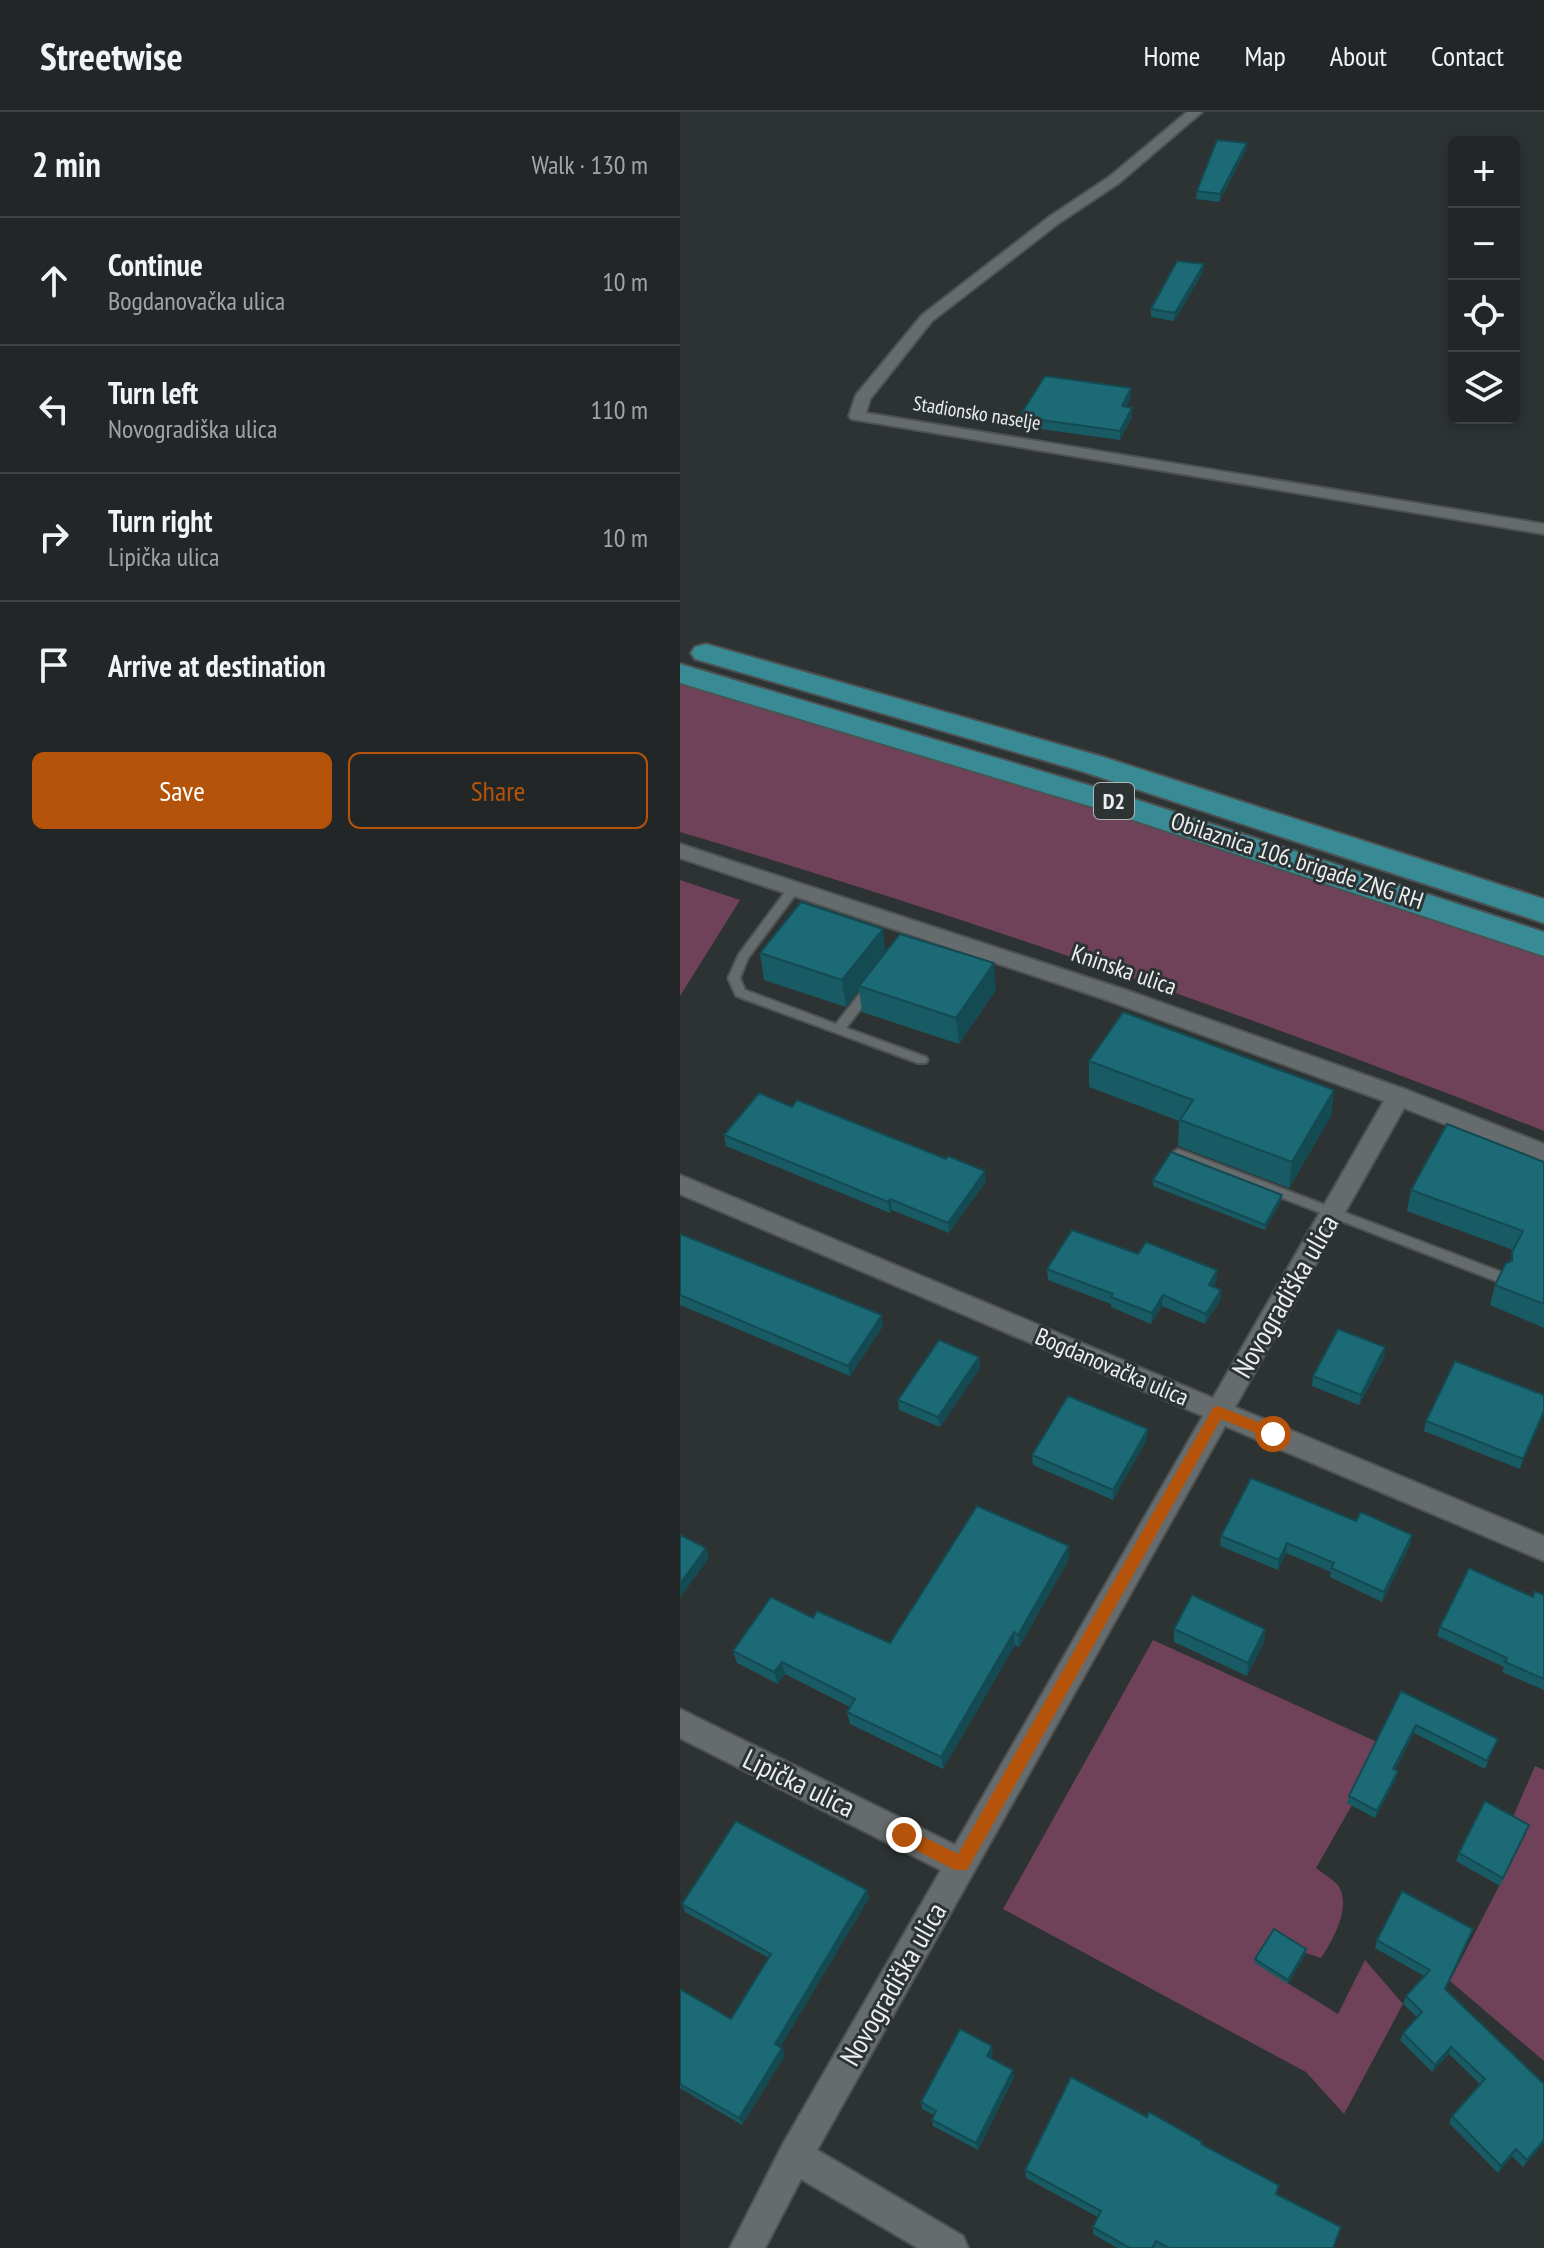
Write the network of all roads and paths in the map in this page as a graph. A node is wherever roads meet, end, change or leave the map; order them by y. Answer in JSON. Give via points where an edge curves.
{"nodes":[{"id":1,"x":1195,"y":112,"type":"edge"},
{"id":2,"x":1544,"y":529,"type":"edge"},
{"id":3,"x":680,"y":647,"type":"edge"},
{"id":4,"x":680,"y":673,"type":"edge"},
{"id":5,"x":680,"y":851,"type":"edge"},
{"id":6,"x":795,"y":887,"type":"junction"},
{"id":7,"x":1544,"y":911,"type":"edge"},
{"id":8,"x":1544,"y":944,"type":"edge"},
{"id":9,"x":875,"y":981,"type":"edge"},
{"id":10,"x":839,"y":1028,"type":"junction"},
{"id":11,"x":922,"y":1060,"type":"dead end"},
{"id":12,"x":1399,"y":1096,"type":"junction"},
{"id":13,"x":1178,"y":1153,"type":"edge"},
{"id":14,"x":1544,"y":1154,"type":"edge"},
{"id":15,"x":680,"y":1184,"type":"edge"},
{"id":16,"x":1334,"y":1211,"type":"junction"},
{"id":17,"x":1500,"y":1277,"type":"edge"},
{"id":18,"x":1218,"y":1412,"type":"junction"},
{"id":19,"x":1544,"y":1549,"type":"edge"},
{"id":20,"x":680,"y":1723,"type":"edge"},
{"id":21,"x":961,"y":1864,"type":"junction"},
{"id":22,"x":795,"y":2156,"type":"junction"},
{"id":23,"x":747,"y":2248,"type":"edge"},
{"id":24,"x":951,"y":2248,"type":"edge"}],
"edges":[{"from":1,"to":2,"type":"street","name":"Stadionsko naselje","via":[[1114,180],[927,318],[862,398],[857,416]]},
{"from":3,"to":7,"type":"highway","name":"Obilaznica 106. brigade ZNG RH","number":"D2","via":[[1092,764]]},
{"from":4,"to":8,"type":"highway","name":"Obilaznica 106. brigade ZNG RH","number":"D2","via":[[1135,808]]},
{"from":5,"to":6,"type":"street","name":"Kninska ulica"},
{"from":6,"to":10,"type":"lane","via":[[743,957],[734,978],[740,993]]},
{"from":6,"to":12,"type":"street","name":"Kninska ulica"},
{"from":9,"to":10,"type":"lane"},
{"from":10,"to":11,"type":"lane"},
{"from":12,"to":14,"type":"street","name":"Kninska ulica"},
{"from":12,"to":16,"type":"street","name":"Novogradiška ulica"},
{"from":13,"to":16,"type":"lane"},
{"from":15,"to":18,"type":"street","name":"Bogdanovačka ulica"},
{"from":16,"to":17,"type":"lane"},
{"from":16,"to":18,"type":"street","name":"Novogradiška ulica"},
{"from":18,"to":19,"type":"street","name":"Bogdanovačka ulica"},
{"from":18,"to":21,"type":"street","name":"Novogradiška ulica"},
{"from":20,"to":21,"type":"street","name":"Lipička ulica"},
{"from":21,"to":22,"type":"street","name":"Novogradiška ulica"},
{"from":22,"to":23,"type":"street","name":"Novogradiška ulica"},
{"from":22,"to":24,"type":"street"}]}
